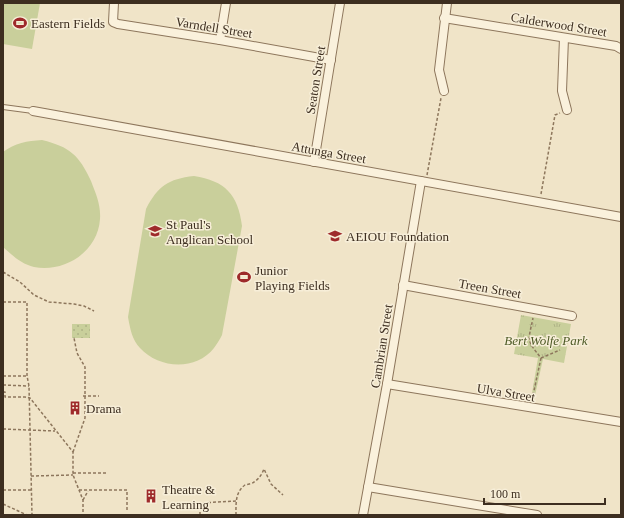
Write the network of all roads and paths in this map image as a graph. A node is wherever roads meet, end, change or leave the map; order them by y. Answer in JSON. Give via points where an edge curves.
{"nodes":[{"id":1,"x":114,"y":3,"type":"edge"},
{"id":2,"x":226,"y":3,"type":"edge"},
{"id":3,"x":340,"y":3,"type":"edge"},
{"id":4,"x":447,"y":3,"type":"edge"},
{"id":5,"x":444,"y":18,"type":"junction"},
{"id":6,"x":564,"y":38,"type":"junction"},
{"id":7,"x":220,"y":40,"type":"junction"},
{"id":8,"x":621,"y":49,"type":"edge"},
{"id":9,"x":331,"y":60,"type":"junction"},
{"id":10,"x":444,"y":90,"type":"joint"},
{"id":11,"x":3,"y":107,"type":"edge"},
{"id":12,"x":567,"y":110,"type":"joint"},
{"id":13,"x":33,"y":112,"type":"joint"},
{"id":14,"x":314,"y":162,"type":"junction"},
{"id":15,"x":424,"y":179,"type":"junction"},
{"id":16,"x":541,"y":194,"type":"dead end"},
{"id":17,"x":621,"y":217,"type":"edge"},
{"id":18,"x":3,"y":272,"type":"edge"},
{"id":19,"x":403,"y":285,"type":"junction"},
{"id":20,"x":3,"y":302,"type":"edge"},
{"id":21,"x":94,"y":312,"type":"dead end"},
{"id":22,"x":534,"y":316,"type":"dead end"},
{"id":23,"x":572,"y":316,"type":"dead end"},
{"id":24,"x":74,"y":338,"type":"dead end"},
{"id":25,"x":560,"y":350,"type":"dead end"},
{"id":26,"x":541,"y":358,"type":"junction"},
{"id":27,"x":3,"y":376,"type":"edge"},
{"id":28,"x":27,"y":376,"type":"junction"},
{"id":29,"x":387,"y":384,"type":"junction"},
{"id":30,"x":3,"y":386,"type":"edge"},
{"id":31,"x":29,"y":386,"type":"junction"},
{"id":32,"x":3,"y":392,"type":"edge"},
{"id":33,"x":84,"y":396,"type":"junction"},
{"id":34,"x":99,"y":396,"type":"dead end"},
{"id":35,"x":30,"y":398,"type":"junction"},
{"id":36,"x":531,"y":408,"type":"junction"},
{"id":37,"x":621,"y":422,"type":"edge"},
{"id":38,"x":3,"y":429,"type":"edge"},
{"id":39,"x":31,"y":430,"type":"junction"},
{"id":40,"x":55,"y":431,"type":"junction"},
{"id":41,"x":73,"y":452,"type":"junction"},
{"id":42,"x":107,"y":473,"type":"dead end"},
{"id":43,"x":73,"y":474,"type":"junction"},
{"id":44,"x":31,"y":476,"type":"junction"},
{"id":45,"x":368,"y":487,"type":"junction"},
{"id":46,"x":3,"y":490,"type":"edge"},
{"id":47,"x":32,"y":490,"type":"junction"},
{"id":48,"x":79,"y":490,"type":"junction"},
{"id":49,"x":88,"y":491,"type":"junction"},
{"id":50,"x":283,"y":495,"type":"dead end"},
{"id":51,"x":83,"y":500,"type":"junction"},
{"id":52,"x":236,"y":501,"type":"junction"},
{"id":53,"x":3,"y":504,"type":"edge"},
{"id":54,"x":127,"y":512,"type":"dead end"},
{"id":55,"x":27,"y":515,"type":"edge"},
{"id":56,"x":32,"y":515,"type":"edge"},
{"id":57,"x":83,"y":515,"type":"edge"},
{"id":58,"x":200,"y":515,"type":"edge"},
{"id":59,"x":236,"y":515,"type":"edge"},
{"id":60,"x":363,"y":515,"type":"edge"},
{"id":61,"x":537,"y":515,"type":"edge"}],
"edges":[{"from":1,"to":7,"type":"street","name":"Varndell Street","via":[[113,22]]},
{"from":2,"to":7,"type":"street"},
{"from":3,"to":9,"type":"street","name":"Seaton Street"},
{"from":4,"to":5,"type":"street"},
{"from":5,"to":6,"type":"street","name":"Calderwood Street"},
{"from":5,"to":10,"type":"street","via":[[439,70]]},
{"from":6,"to":8,"type":"street","name":"Calderwood Street"},
{"from":6,"to":12,"type":"street","via":[[562,91]]},
{"from":7,"to":9,"type":"street","name":"Varndell Street"},
{"from":9,"to":14,"type":"street","name":"Seaton Street"},
{"from":10,"to":15,"type":"path"},
{"from":11,"to":13,"type":"lane"},
{"from":12,"to":16,"type":"path","via":[[555,115]]},
{"from":13,"to":14,"type":"street","name":"Attunga Street"},
{"from":14,"to":15,"type":"street","name":"Attunga Street"},
{"from":15,"to":17,"type":"street","name":"Attunga Street"},
{"from":15,"to":19,"type":"street","name":"Cambrian Street"},
{"from":18,"to":21,"type":"path","via":[[20,282],[34,295],[49,302],[84,306]]},
{"from":19,"to":23,"type":"street","name":"Treen Street"},
{"from":19,"to":29,"type":"street","name":"Cambrian Street"},
{"from":20,"to":28,"type":"path","via":[[27,302]]},
{"from":22,"to":26,"type":"path","via":[[528,339]]},
{"from":24,"to":33,"type":"path","via":[[77,353],[85,367]]},
{"from":25,"to":26,"type":"path"},
{"from":26,"to":36,"type":"path"},
{"from":27,"to":28,"type":"path"},
{"from":28,"to":31,"type":"path"},
{"from":29,"to":36,"type":"street","name":"Ulva Street"},
{"from":29,"to":45,"type":"street","name":"Cambrian Street"},
{"from":30,"to":31,"type":"path"},
{"from":31,"to":35,"type":"path"},
{"from":32,"to":35,"type":"path","via":[[5,397]]},
{"from":33,"to":34,"type":"path"},
{"from":33,"to":41,"type":"path","via":[[85,418]]},
{"from":35,"to":39,"type":"path"},
{"from":35,"to":40,"type":"path"},
{"from":36,"to":37,"type":"street","name":"Ulva Street"},
{"from":38,"to":39,"type":"path"},
{"from":39,"to":40,"type":"path"},
{"from":39,"to":44,"type":"path"},
{"from":40,"to":41,"type":"path"},
{"from":41,"to":43,"type":"path"},
{"from":42,"to":43,"type":"path"},
{"from":43,"to":44,"type":"path"},
{"from":43,"to":48,"type":"path"},
{"from":44,"to":47,"type":"path"},
{"from":45,"to":60,"type":"street","name":"Cambrian Street"},
{"from":45,"to":61,"type":"street"},
{"from":46,"to":47,"type":"path"},
{"from":47,"to":56,"type":"path"},
{"from":48,"to":49,"type":"path"},
{"from":48,"to":51,"type":"path"},
{"from":49,"to":51,"type":"path"},
{"from":49,"to":54,"type":"path","via":[[127,490]]},
{"from":50,"to":52,"type":"path","via":[[271,484],[264,469],[254,483],[246,485],[240,491]]},
{"from":51,"to":57,"type":"path"},
{"from":52,"to":58,"type":"path","via":[[200,503]]},
{"from":52,"to":59,"type":"path"},
{"from":53,"to":55,"type":"path"}]}
